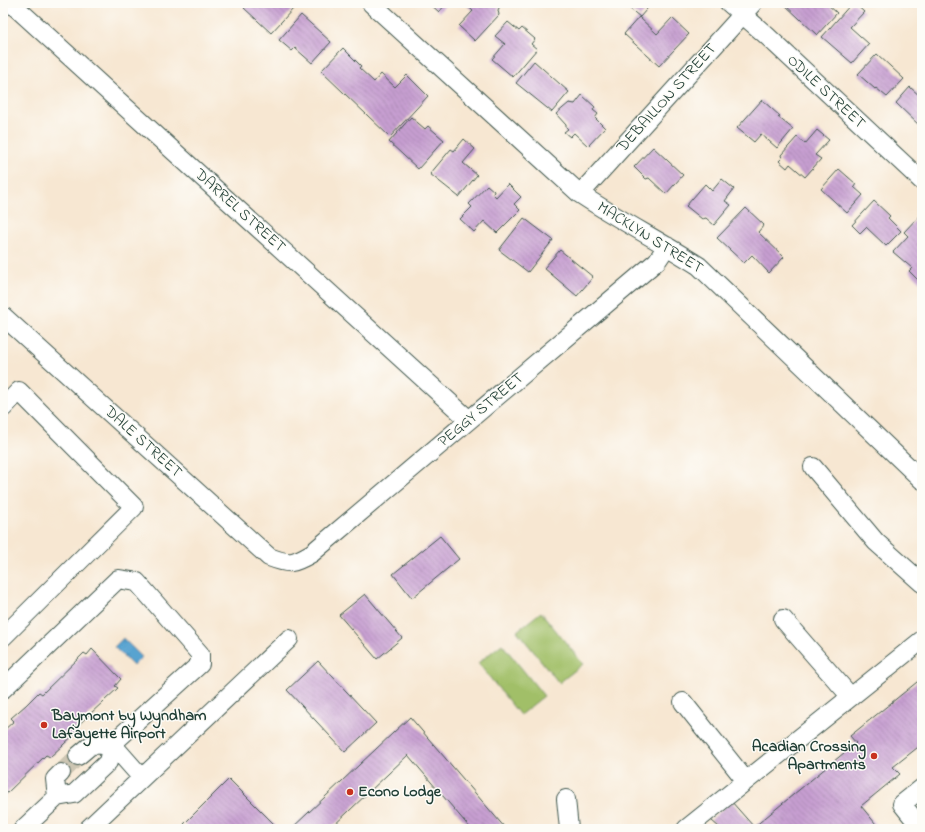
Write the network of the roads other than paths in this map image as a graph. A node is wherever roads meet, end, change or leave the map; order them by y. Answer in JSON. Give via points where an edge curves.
{"nodes":[{"id":1,"x":12,"y":3,"type":"edge"},
{"id":2,"x":370,"y":3,"type":"edge"},
{"id":3,"x":741,"y":7,"type":"edge"},
{"id":4,"x":922,"y":181,"type":"edge"},
{"id":5,"x":580,"y":194,"type":"junction"},
{"id":6,"x":667,"y":246,"type":"junction"},
{"id":7,"x":3,"y":316,"type":"edge"},
{"id":8,"x":3,"y":408,"type":"edge"},
{"id":9,"x":469,"y":420,"type":"junction"},
{"id":10,"x":812,"y":467,"type":"dead end"},
{"id":11,"x":922,"y":480,"type":"edge"},
{"id":12,"x":287,"y":563,"type":"joint"},
{"id":13,"x":922,"y":583,"type":"edge"},
{"id":14,"x":783,"y":619,"type":"dead end"},
{"id":15,"x":4,"y":633,"type":"edge"},
{"id":16,"x":288,"y":639,"type":"dead end"},
{"id":17,"x":922,"y":640,"type":"edge"},
{"id":18,"x":3,"y":689,"type":"edge"},
{"id":19,"x":851,"y":697,"type":"junction"},
{"id":20,"x":683,"y":702,"type":"dead end"},
{"id":21,"x":112,"y":744,"type":"junction"},
{"id":22,"x":78,"y":756,"type":"tunnel mouth"},
{"id":23,"x":61,"y":774,"type":"tunnel mouth"},
{"id":24,"x":142,"y":778,"type":"junction"},
{"id":25,"x":746,"y":781,"type":"junction"},
{"id":26,"x":922,"y":788,"type":"edge"},
{"id":27,"x":57,"y":797,"type":"junction"},
{"id":28,"x":566,"y":799,"type":"dead end"},
{"id":29,"x":23,"y":829,"type":"edge"},
{"id":30,"x":88,"y":829,"type":"edge"},
{"id":31,"x":569,"y":829,"type":"edge"},
{"id":32,"x":686,"y":829,"type":"edge"},
{"id":33,"x":922,"y":829,"type":"edge"}],
"edges":[{"from":1,"to":9,"type":"street","name":"DARREL STREET"},
{"from":2,"to":5,"type":"street","name":"MACKLYN STREET"},
{"from":3,"to":4,"type":"street","name":"ODILE STREET","via":[[766,36]]},
{"from":3,"to":5,"type":"street","name":"DEBAILLON STREET"},
{"from":5,"to":6,"type":"street","name":"MACKLYN STREET"},
{"from":6,"to":9,"type":"street","name":"PEGGY STREET","via":[[657,261]]},
{"from":6,"to":11,"type":"street","name":"MACKLYN STREET","via":[[699,266]]},
{"from":7,"to":12,"type":"street","name":"DALE STREET","via":[[269,557]]},
{"from":8,"to":15,"type":"street","via":[[19,391],[134,507]]},
{"from":9,"to":12,"type":"street","name":"PEGGY STREET","via":[[312,553],[300,560]]},
{"from":10,"to":13,"type":"street","via":[[876,542]]},
{"from":14,"to":19,"type":"street"},
{"from":16,"to":24,"type":"street"},
{"from":17,"to":19,"type":"street"},
{"from":18,"to":21,"type":"street","via":[[118,579],[137,582],[200,654],[200,664]]},
{"from":19,"to":25,"type":"street"},
{"from":20,"to":25,"type":"street"},
{"from":21,"to":22,"type":"street","via":[[91,745]]},
{"from":21,"to":24,"type":"street"},
{"from":21,"to":27,"type":"street","via":[[108,762],[74,794]]},
{"from":23,"to":27,"type":"street","via":[[55,779]]},
{"from":24,"to":30,"type":"street"},
{"from":25,"to":32,"type":"street"},
{"from":26,"to":33,"type":"street","via":[[902,804]]},
{"from":27,"to":29,"type":"street"},
{"from":28,"to":31,"type":"street"}]}
